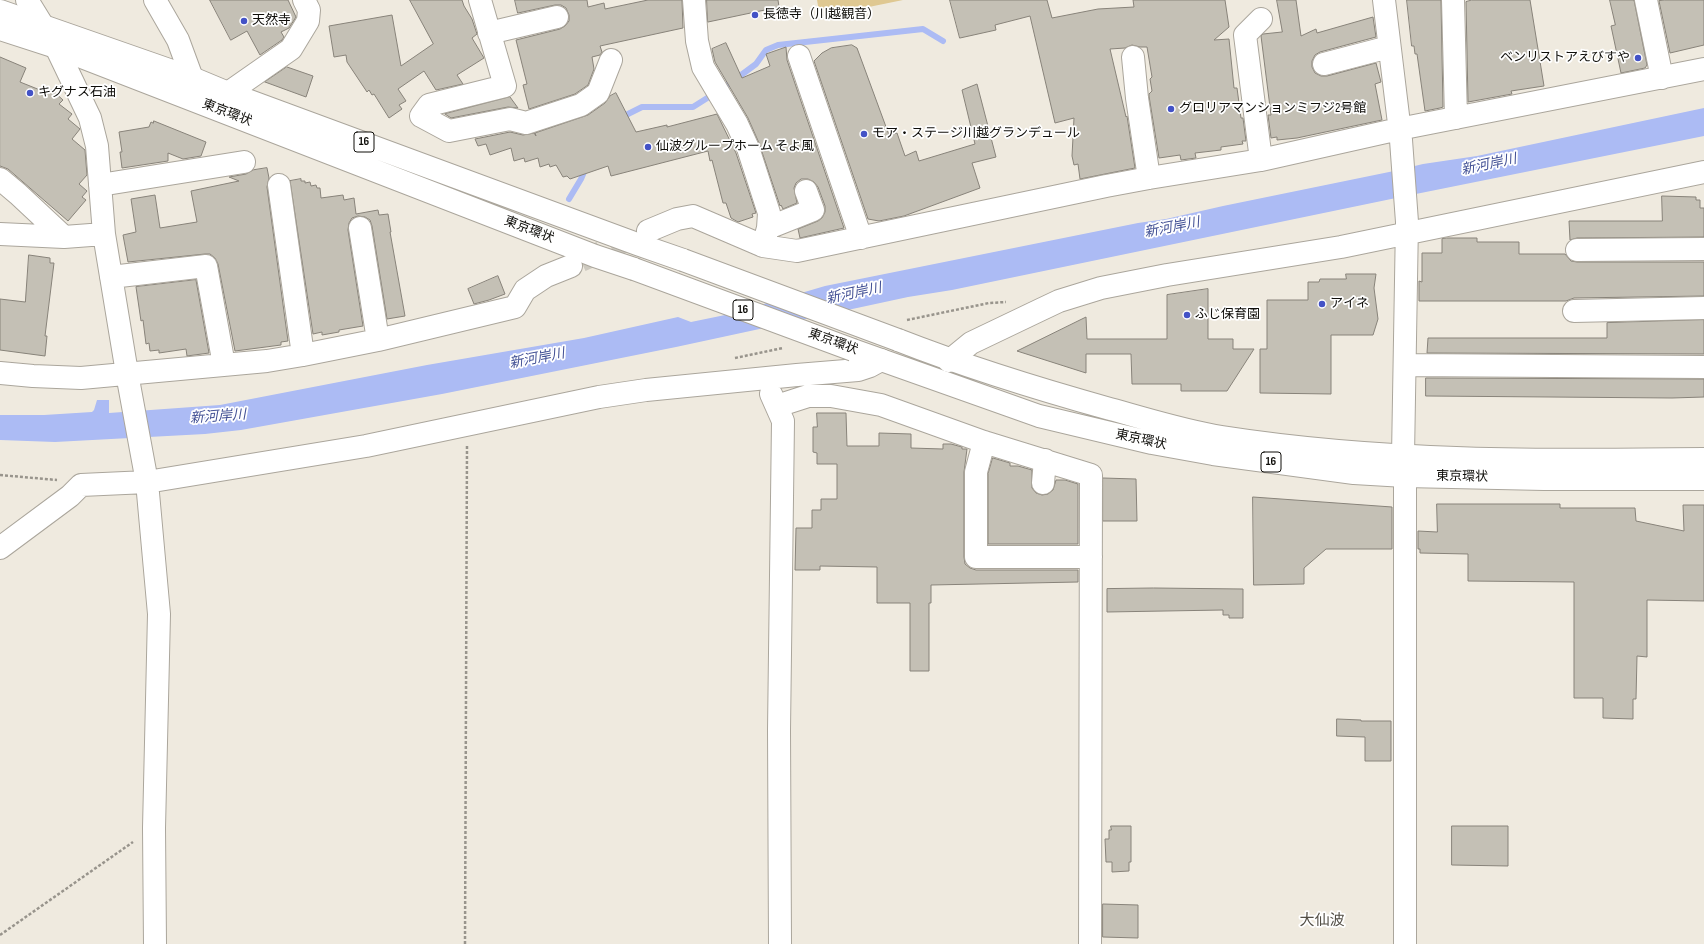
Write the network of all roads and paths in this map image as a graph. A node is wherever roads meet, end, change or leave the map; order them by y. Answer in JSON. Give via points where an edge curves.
{"nodes":[{"id":1,"x":27,"y":0,"type":"edge"},
{"id":2,"x":155,"y":0,"type":"edge"},
{"id":3,"x":304,"y":0,"type":"edge"},
{"id":4,"x":480,"y":0,"type":"edge"},
{"id":5,"x":694,"y":0,"type":"edge"},
{"id":6,"x":1384,"y":0,"type":"edge"},
{"id":7,"x":1453,"y":0,"type":"edge"},
{"id":8,"x":1646,"y":0,"type":"edge"},
{"id":9,"x":0,"y":11,"type":"edge"},
{"id":10,"x":557,"y":17,"type":"dead end"},
{"id":11,"x":1261,"y":19,"type":"dead end"},
{"id":12,"x":43,"y":27,"type":"junction"},
{"id":13,"x":0,"y":29,"type":"edge"},
{"id":14,"x":488,"y":34,"type":"junction"},
{"id":15,"x":1389,"y":46,"type":"junction"},
{"id":16,"x":56,"y":47,"type":"junction"},
{"id":17,"x":799,"y":56,"type":"dead end"},
{"id":18,"x":1133,"y":57,"type":"dead end"},
{"id":19,"x":611,"y":60,"type":"dead end"},
{"id":20,"x":1324,"y":64,"type":"dead end"},
{"id":21,"x":1704,"y":69,"type":"edge"},
{"id":22,"x":192,"y":78,"type":"junction"},
{"id":23,"x":1662,"y":78,"type":"junction"},
{"id":24,"x":228,"y":93,"type":"junction"},
{"id":25,"x":1456,"y":118,"type":"junction"},
{"id":26,"x":1400,"y":135,"type":"junction"},
{"id":27,"x":1261,"y":160,"type":"junction"},
{"id":28,"x":244,"y":162,"type":"dead end"},
{"id":29,"x":1704,"y":172,"type":"edge"},
{"id":30,"x":1149,"y":178,"type":"junction"},
{"id":31,"x":0,"y":179,"type":"edge"},
{"id":32,"x":100,"y":185,"type":"junction"},
{"id":33,"x":279,"y":185,"type":"dead end"},
{"id":34,"x":806,"y":190,"type":"dead end"},
{"id":35,"x":1407,"y":227,"type":"junction"},
{"id":36,"x":360,"y":228,"type":"dead end"},
{"id":37,"x":648,"y":231,"type":"tunnel mouth"},
{"id":38,"x":0,"y":234,"type":"edge"},
{"id":39,"x":104,"y":234,"type":"junction"},
{"id":40,"x":64,"y":237,"type":"junction"},
{"id":41,"x":766,"y":237,"type":"junction"},
{"id":42,"x":862,"y":238,"type":"junction"},
{"id":43,"x":1704,"y":249,"type":"edge"},
{"id":44,"x":1577,"y":250,"type":"dead end"},
{"id":45,"x":571,"y":266,"type":"tunnel mouth"},
{"id":46,"x":112,"y":277,"type":"junction"},
{"id":47,"x":1704,"y":308,"type":"edge"},
{"id":48,"x":1574,"y":311,"type":"dead end"},
{"id":49,"x":378,"y":340,"type":"junction"},
{"id":50,"x":303,"y":355,"type":"junction"},
{"id":51,"x":881,"y":360,"type":"junction"},
{"id":52,"x":950,"y":361,"type":"junction"},
{"id":53,"x":224,"y":365,"type":"junction"},
{"id":54,"x":1405,"y":365,"type":"junction"},
{"id":55,"x":1704,"y":367,"type":"edge"},
{"id":56,"x":0,"y":373,"type":"edge"},
{"id":57,"x":128,"y":376,"type":"junction"},
{"id":58,"x":763,"y":379,"type":"junction"},
{"id":59,"x":777,"y":406,"type":"junction"},
{"id":60,"x":465,"y":426,"type":"junction"},
{"id":61,"x":984,"y":442,"type":"junction"},
{"id":62,"x":1704,"y":459,"type":"edge"},
{"id":63,"x":1045,"y":460,"type":"junction"},
{"id":64,"x":1404,"y":466,"type":"junction"},
{"id":65,"x":0,"y":475,"type":"edge"},
{"id":66,"x":146,"y":478,"type":"junction"},
{"id":67,"x":1704,"y":479,"type":"edge"},
{"id":68,"x":1044,"y":483,"type":"dead end"},
{"id":69,"x":81,"y":485,"type":"junction"},
{"id":70,"x":0,"y":548,"type":"edge"},
{"id":71,"x":1091,"y":557,"type":"junction"},
{"id":72,"x":154,"y":828,"type":"junction"},
{"id":73,"x":0,"y":935,"type":"edge"},
{"id":74,"x":155,"y":944,"type":"edge"},
{"id":75,"x":465,"y":944,"type":"edge"},
{"id":76,"x":780,"y":944,"type":"edge"},
{"id":77,"x":1090,"y":944,"type":"edge"},
{"id":78,"x":1405,"y":944,"type":"edge"}],
"edges":[{"from":1,"to":12,"type":"main road"},
{"from":2,"to":22,"type":"main road","via":[[178,40]]},
{"from":3,"to":24,"type":"main road","via":[[309,10],[308,21],[291,49]]},
{"from":4,"to":14,"type":"main road"},
{"from":5,"to":41,"type":"main road","via":[[697,41],[703,67],[737,124],[748,148],[769,213]]},
{"from":6,"to":15,"type":"main road"},
{"from":7,"to":25,"type":"main road"},
{"from":8,"to":23,"type":"main road"},
{"from":9,"to":12,"type":"main road","name":"東京環状","number":"16"},
{"from":10,"to":14,"type":"main road"},
{"from":11,"to":27,"type":"main road","via":[[1245,35]]},
{"from":12,"to":16,"type":"main road"},
{"from":12,"to":22,"type":"main road","name":"東京環状","number":"16"},
{"from":13,"to":16,"type":"main road","name":"東京環状","number":"16"},
{"from":14,"to":19,"type":"main road","via":[[505,86],[430,105],[421,116],[449,130],[510,119],[526,123],[581,105],[598,93]]},
{"from":15,"to":20,"type":"main road"},
{"from":15,"to":26,"type":"main road"},
{"from":16,"to":32,"type":"main road","via":[[90,118],[97,146]]},
{"from":16,"to":51,"type":"main road","name":"東京環状","number":"16","bridge":true,"via":[[588,253]]},
{"from":17,"to":42,"type":"main road"},
{"from":18,"to":30,"type":"main road"},
{"from":21,"to":23,"type":"main road"},
{"from":22,"to":24,"type":"main road","name":"東京環状","number":"16"},
{"from":23,"to":25,"type":"main road"},
{"from":24,"to":52,"type":"main road","name":"東京環状","number":"16","bridge":true},
{"from":25,"to":26,"type":"main road"},
{"from":26,"to":27,"type":"main road"},
{"from":26,"to":35,"type":"main road"},
{"from":27,"to":30,"type":"main road"},
{"from":28,"to":32,"type":"main road"},
{"from":29,"to":35,"type":"main road"},
{"from":30,"to":42,"type":"main road"},
{"from":31,"to":40,"type":"main road"},
{"from":32,"to":39,"type":"main road"},
{"from":33,"to":50,"type":"main road"},
{"from":34,"to":41,"type":"main road","via":[[813,210]]},
{"from":35,"to":52,"type":"main road","via":[[1341,247],[1101,288],[1059,301],[971,343]]},
{"from":35,"to":54,"type":"main road"},
{"from":36,"to":49,"type":"main road"},
{"from":37,"to":41,"type":"main road","via":[[677,219],[693,216]]},
{"from":38,"to":40,"type":"main road"},
{"from":39,"to":40,"type":"main road"},
{"from":39,"to":46,"type":"main road"},
{"from":41,"to":42,"type":"main road","via":[[797,251]]},
{"from":43,"to":44,"type":"main road"},
{"from":45,"to":49,"type":"main road","via":[[546,276],[525,290],[519,307]]},
{"from":46,"to":53,"type":"main road","via":[[206,266]]},
{"from":46,"to":57,"type":"main road"},
{"from":47,"to":48,"type":"main road"},
{"from":49,"to":50,"type":"main road"},
{"from":50,"to":53,"type":"main road"},
{"from":51,"to":58,"type":"main road","via":[[858,370]]},
{"from":51,"to":64,"type":"main road","name":"東京環状","number":"16","via":[[1039,416],[1152,443],[1354,473]]},
{"from":52,"to":64,"type":"main road","name":"東京環状","number":"16","via":[[1048,392],[1162,423],[1220,436],[1351,452]]},
{"from":53,"to":57,"type":"main road"},
{"from":54,"to":55,"type":"main road"},
{"from":54,"to":64,"type":"main road"},
{"from":56,"to":57,"type":"main road","via":[[81,378]]},
{"from":57,"to":66,"type":"main road"},
{"from":58,"to":59,"type":"main road"},
{"from":58,"to":60,"type":"main road","via":[[646,390]]},
{"from":59,"to":61,"type":"main road","via":[[808,396],[831,396],[881,405]]},
{"from":59,"to":76,"type":"main road","via":[[783,421],[779,730]]},
{"from":60,"to":66,"type":"main road","via":[[366,446]]},
{"from":60,"to":75,"type":"path"},
{"from":61,"to":63,"type":"main road"},
{"from":61,"to":71,"type":"main road","via":[[976,472],[976,557]]},
{"from":62,"to":64,"type":"main road","name":"東京環状","number":"16","via":[[1545,460]]},
{"from":63,"to":68,"type":"main road"},
{"from":63,"to":71,"type":"main road","via":[[1091,475]]},
{"from":64,"to":67,"type":"main road","name":"東京環状","number":"16","via":[[1544,479]]},
{"from":64,"to":78,"type":"main road"},
{"from":65,"to":69,"type":"path","via":[[51,478]]},
{"from":66,"to":69,"type":"main road"},
{"from":66,"to":72,"type":"main road","via":[[159,614]]},
{"from":69,"to":70,"type":"main road"},
{"from":71,"to":77,"type":"main road"},
{"from":72,"to":73,"type":"path"},
{"from":72,"to":74,"type":"main road"}]}
